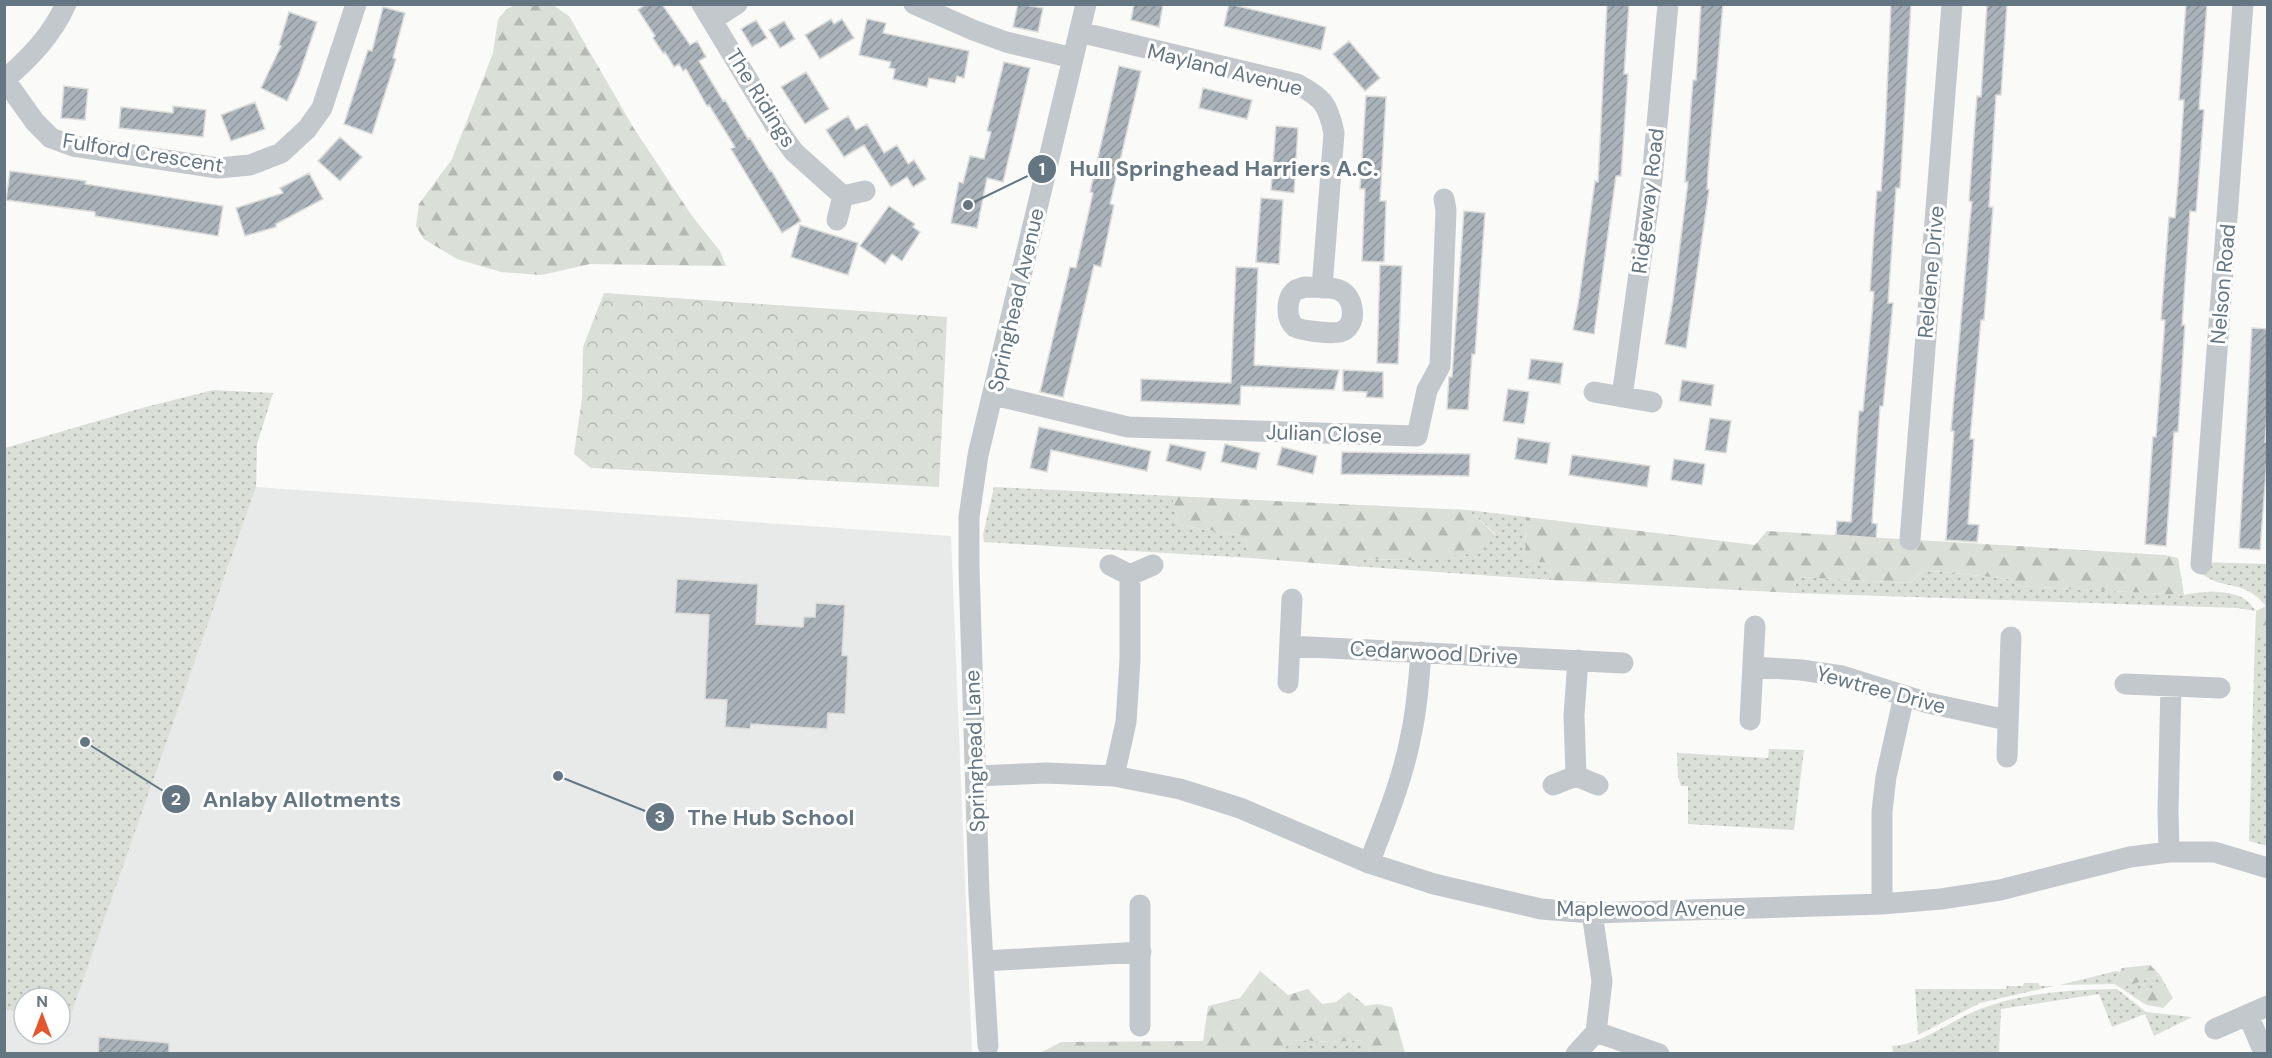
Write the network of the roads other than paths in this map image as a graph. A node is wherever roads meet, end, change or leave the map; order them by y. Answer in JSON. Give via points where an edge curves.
{"nodes":[{"id":1,"x":66,"y":4,"type":"edge"},
{"id":2,"x":356,"y":4,"type":"edge"},
{"id":3,"x":737,"y":4,"type":"edge"},
{"id":4,"x":914,"y":4,"type":"edge"},
{"id":5,"x":1086,"y":4,"type":"edge"},
{"id":6,"x":1668,"y":4,"type":"edge"},
{"id":7,"x":1952,"y":4,"type":"edge"},
{"id":8,"x":2243,"y":4,"type":"edge"},
{"id":9,"x":707,"y":12,"type":"edge"},
{"id":10,"x":1079,"y":32,"type":"junction"},
{"id":11,"x":1073,"y":58,"type":"junction"},
{"id":12,"x":5,"y":80,"type":"edge"},
{"id":13,"x":866,"y":191,"type":"dead end"},
{"id":14,"x":843,"y":196,"type":"junction"},
{"id":15,"x":1444,"y":199,"type":"dead end"},
{"id":16,"x":837,"y":220,"type":"dead end"},
{"id":17,"x":1322,"y":288,"type":"dead end"},
{"id":18,"x":1594,"y":392,"type":"dead end"},
{"id":19,"x":993,"y":395,"type":"junction"},
{"id":20,"x":1622,"y":397,"type":"junction"},
{"id":21,"x":1652,"y":402,"type":"dead end"},
{"id":22,"x":978,"y":456,"type":"joint"},
{"id":23,"x":1910,"y":540,"type":"dead end"},
{"id":24,"x":1110,"y":564,"type":"dead end"},
{"id":25,"x":2201,"y":564,"type":"dead end"},
{"id":26,"x":1153,"y":565,"type":"dead end"},
{"id":27,"x":1130,"y":575,"type":"junction"},
{"id":28,"x":1292,"y":599,"type":"dead end"},
{"id":29,"x":1755,"y":626,"type":"dead end"},
{"id":30,"x":2011,"y":637,"type":"dead end"},
{"id":31,"x":1290,"y":646,"type":"junction"},
{"id":32,"x":1420,"y":652,"type":"junction"},
{"id":33,"x":1578,"y":660,"type":"junction"},
{"id":34,"x":1623,"y":663,"type":"dead end"},
{"id":35,"x":1754,"y":667,"type":"junction"},
{"id":36,"x":1288,"y":683,"type":"dead end"},
{"id":37,"x":2125,"y":684,"type":"dead end"},
{"id":38,"x":2171,"y":686,"type":"junction"},
{"id":39,"x":2220,"y":688,"type":"dead end"},
{"id":40,"x":1904,"y":696,"type":"junction"},
{"id":41,"x":1750,"y":720,"type":"dead end"},
{"id":42,"x":2007,"y":720,"type":"junction"},
{"id":43,"x":2007,"y":757,"type":"dead end"},
{"id":44,"x":976,"y":776,"type":"junction"},
{"id":45,"x":1114,"y":776,"type":"junction"},
{"id":46,"x":1576,"y":776,"type":"junction"},
{"id":47,"x":1553,"y":785,"type":"dead end"},
{"id":48,"x":1598,"y":785,"type":"dead end"},
{"id":49,"x":2169,"y":852,"type":"junction"},
{"id":50,"x":1369,"y":863,"type":"junction"},
{"id":51,"x":2268,"y":868,"type":"edge"},
{"id":52,"x":1882,"y":904,"type":"junction"},
{"id":53,"x":1140,"y":905,"type":"dead end"},
{"id":54,"x":1592,"y":913,"type":"junction"},
{"id":55,"x":1141,"y":952,"type":"junction"},
{"id":56,"x":984,"y":961,"type":"junction"},
{"id":57,"x":2258,"y":1011,"type":"edge"},
{"id":58,"x":1140,"y":1026,"type":"dead end"},
{"id":59,"x":2215,"y":1029,"type":"dead end"},
{"id":60,"x":1596,"y":1032,"type":"junction"},
{"id":61,"x":988,"y":1046,"type":"dead end"},
{"id":62,"x":2263,"y":1050,"type":"dead end"},
{"id":63,"x":1576,"y":1053,"type":"edge"},
{"id":64,"x":1659,"y":1053,"type":"edge"}],
"edges":[{"from":1,"to":12,"type":"street","via":[[56,26]]},
{"from":2,"to":12,"type":"street","name":"Fulford Crescent","via":[[321,108],[307,129],[281,153],[250,165],[218,168],[73,146],[51,138]]},
{"from":3,"to":9,"type":"street","name":"The Ridings"},
{"from":4,"to":11,"type":"street","via":[[1006,42]]},
{"from":5,"to":10,"type":"street","name":"Springhead Avenue"},
{"from":6,"to":20,"type":"street","name":"Ridgeway Road","via":[[1653,179]]},
{"from":7,"to":23,"type":"street","name":"Reldene Drive"},
{"from":8,"to":25,"type":"street","name":"Nelson Road"},
{"from":9,"to":14,"type":"street","name":"The Ridings","via":[[794,152]]},
{"from":10,"to":11,"type":"street","name":"Springhead Avenue"},
{"from":10,"to":17,"type":"street","name":"Mayland Avenue","via":[[1297,84],[1318,95],[1330,111],[1334,132]]},
{"from":11,"to":19,"type":"street","name":"Springhead Avenue"},
{"from":13,"to":14,"type":"street"},
{"from":14,"to":16,"type":"street"},
{"from":15,"to":19,"type":"street","name":"Julian Close","via":[[1440,366],[1427,390],[1417,436],[1128,427]]},
{"from":18,"to":20,"type":"street"},
{"from":19,"to":22,"type":"street","name":"Springhead Avenue"},
{"from":20,"to":21,"type":"street"},
{"from":22,"to":44,"type":"street","name":"Springhead Lane","via":[[968,538]]},
{"from":24,"to":27,"type":"street"},
{"from":26,"to":27,"type":"street"},
{"from":27,"to":45,"type":"street","via":[[1126,722]]},
{"from":28,"to":31,"type":"street"},
{"from":29,"to":35,"type":"street"},
{"from":30,"to":42,"type":"street"},
{"from":31,"to":32,"type":"street","name":"Cedarwood Drive"},
{"from":31,"to":36,"type":"street"},
{"from":32,"to":33,"type":"street","name":"Cedarwood Drive"},
{"from":32,"to":50,"type":"street","via":[[1411,737]]},
{"from":33,"to":34,"type":"street","name":"Cedarwood Drive"},
{"from":33,"to":46,"type":"street","via":[[1574,715]]},
{"from":35,"to":40,"type":"street","name":"Yewtree Drive","via":[[1842,676]]},
{"from":35,"to":41,"type":"street"},
{"from":37,"to":38,"type":"street"},
{"from":38,"to":39,"type":"street"},
{"from":38,"to":49,"type":"street"},
{"from":40,"to":42,"type":"street","name":"Yewtree Drive"},
{"from":40,"to":52,"type":"street","via":[[1882,811]]},
{"from":42,"to":43,"type":"street"},
{"from":44,"to":45,"type":"street","name":"Maplewood Avenue"},
{"from":44,"to":56,"type":"street","name":"Springhead Lane"},
{"from":45,"to":50,"type":"street","name":"Maplewood Avenue","via":[[1180,789],[1240,808]]},
{"from":46,"to":47,"type":"street"},
{"from":46,"to":48,"type":"street"},
{"from":49,"to":51,"type":"street","name":"Maplewood Avenue","via":[[2214,852]]},
{"from":49,"to":52,"type":"street","name":"Maplewood Avenue","via":[[2130,857],[2000,890]]},
{"from":50,"to":54,"type":"street","name":"Maplewood Avenue","via":[[1434,884],[1541,909]]},
{"from":52,"to":54,"type":"street","name":"Maplewood Avenue"},
{"from":53,"to":55,"type":"street"},
{"from":54,"to":60,"type":"street","via":[[1602,981]]},
{"from":55,"to":56,"type":"street"},
{"from":55,"to":58,"type":"street"},
{"from":56,"to":61,"type":"street","name":"Springhead Lane"},
{"from":57,"to":59,"type":"street"},
{"from":57,"to":62,"type":"street"},
{"from":60,"to":63,"type":"street"},
{"from":60,"to":64,"type":"street"}]}
